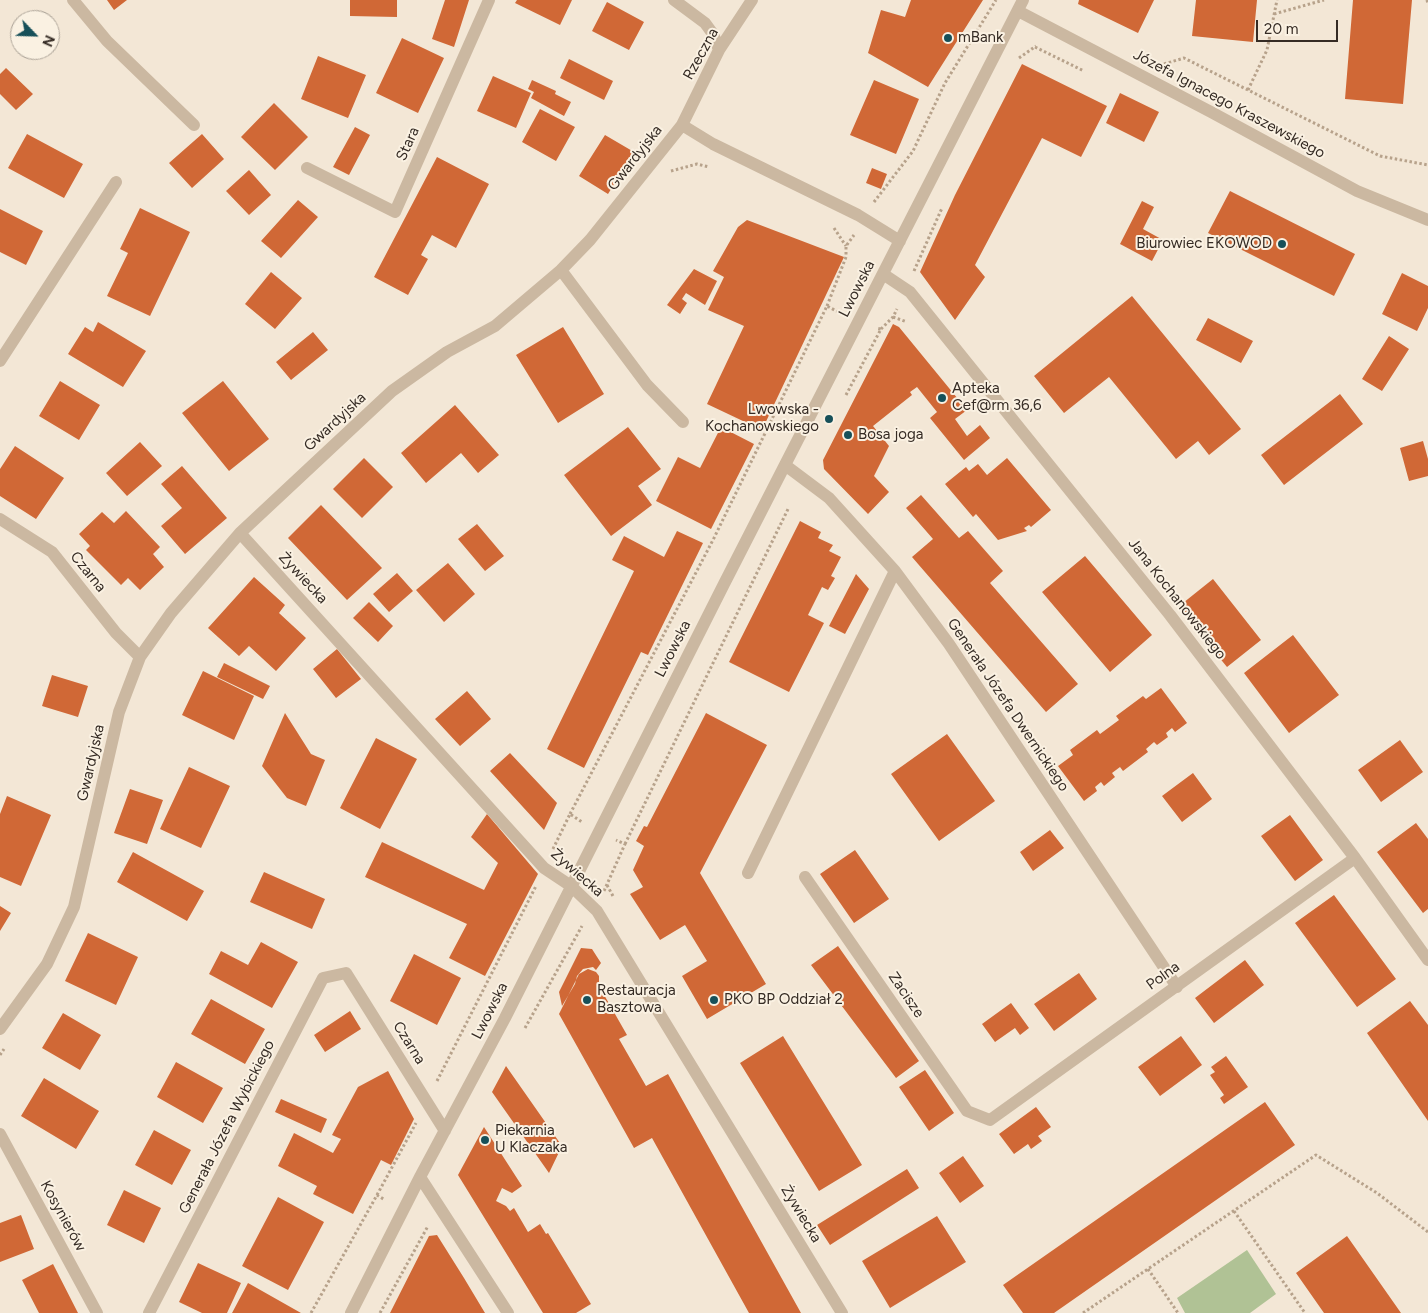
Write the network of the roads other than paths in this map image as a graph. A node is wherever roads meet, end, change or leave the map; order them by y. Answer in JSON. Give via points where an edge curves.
{"nodes":[{"id":1,"x":73,"y":0,"type":"edge"},
{"id":2,"x":490,"y":0,"type":"edge"},
{"id":3,"x":674,"y":0,"type":"edge"},
{"id":4,"x":752,"y":0,"type":"edge"},
{"id":5,"x":1021,"y":5,"type":"edge"},
{"id":6,"x":719,"y":50,"type":"junction"},
{"id":7,"x":194,"y":125,"type":"dead end"},
{"id":8,"x":682,"y":125,"type":"junction"},
{"id":9,"x":307,"y":168,"type":"dead end"},
{"id":10,"x":116,"y":182,"type":"dead end"},
{"id":11,"x":1428,"y":220,"type":"edge"},
{"id":12,"x":900,"y":241,"type":"junction"},
{"id":13,"x":560,"y":270,"type":"junction"},
{"id":14,"x":882,"y":274,"type":"junction"},
{"id":15,"x":0,"y":361,"type":"edge"},
{"id":16,"x":683,"y":422,"type":"dead end"},
{"id":17,"x":785,"y":465,"type":"junction"},
{"id":18,"x":0,"y":519,"type":"edge"},
{"id":19,"x":240,"y":533,"type":"junction"},
{"id":20,"x":894,"y":571,"type":"junction"},
{"id":21,"x":140,"y":657,"type":"junction"},
{"id":22,"x":1355,"y":858,"type":"junction"},
{"id":23,"x":748,"y":873,"type":"dead end"},
{"id":24,"x":805,"y":876,"type":"dead end"},
{"id":25,"x":571,"y":886,"type":"junction"},
{"id":26,"x":1428,"y":960,"type":"edge"},
{"id":27,"x":346,"y":973,"type":"joint"},
{"id":28,"x":1177,"y":987,"type":"junction"},
{"id":29,"x":0,"y":1029,"type":"edge"},
{"id":30,"x":990,"y":1120,"type":"joint"},
{"id":31,"x":445,"y":1131,"type":"junction"},
{"id":32,"x":0,"y":1134,"type":"edge"},
{"id":33,"x":420,"y":1177,"type":"junction"},
{"id":34,"x":97,"y":1313,"type":"edge"},
{"id":35,"x":149,"y":1313,"type":"edge"},
{"id":36,"x":351,"y":1313,"type":"edge"},
{"id":37,"x":508,"y":1313,"type":"edge"},
{"id":38,"x":842,"y":1313,"type":"edge"}],
"edges":[{"from":1,"to":7,"type":"street","via":[[107,41]]},
{"from":2,"to":9,"type":"street","name":"Stara","via":[[395,212]]},
{"from":3,"to":6,"type":"street","via":[[705,23]]},
{"from":4,"to":6,"type":"street","name":"Rzeczna"},
{"from":5,"to":11,"type":"street","name":"Józefa Ignacego Kraszewskiego","via":[[1044,25],[1357,191]]},
{"from":5,"to":12,"type":"street","name":"Lwowska"},
{"from":6,"to":8,"type":"street","name":"Rzeczna"},
{"from":8,"to":12,"type":"street","name":"Gwardyjska","via":[[864,219]]},
{"from":8,"to":13,"type":"street","name":"Gwardyjska","via":[[590,240]]},
{"from":10,"to":15,"type":"street"},
{"from":12,"to":14,"type":"street","name":"Lwowska"},
{"from":13,"to":16,"type":"street","via":[[647,384]]},
{"from":13,"to":19,"type":"street","name":"Gwardyjska","via":[[495,326],[447,352],[392,391]]},
{"from":14,"to":17,"type":"street","name":"Lwowska"},
{"from":14,"to":22,"type":"street","name":"Jana Kochanowskiego","via":[[906,289],[990,389],[1170,615]]},
{"from":17,"to":20,"type":"street","name":"Generała Józefa Dwernickiego","via":[[829,498]]},
{"from":17,"to":25,"type":"street","name":"Lwowska"},
{"from":18,"to":21,"type":"street","name":"Czarna","via":[[52,552],[116,633]]},
{"from":19,"to":21,"type":"street","name":"Gwardyjska","via":[[171,613]]},
{"from":19,"to":25,"type":"street","name":"Żywiecka","via":[[544,868]]},
{"from":20,"to":23,"type":"street"},
{"from":20,"to":28,"type":"street","name":"Generała Józefa Dwernickiego","via":[[949,644]]},
{"from":21,"to":29,"type":"street","name":"Gwardyjska","via":[[119,712],[74,907],[47,964]]},
{"from":22,"to":26,"type":"street","name":"Jana Kochanowskiego"},
{"from":22,"to":28,"type":"street","name":"Polna"},
{"from":24,"to":30,"type":"street","name":"Zacisze","via":[[967,1111]]},
{"from":25,"to":31,"type":"street","name":"Lwowska","via":[[506,1018]]},
{"from":25,"to":38,"type":"street","name":"Żywiecka","via":[[593,907]]},
{"from":27,"to":31,"type":"street","name":"Czarna"},
{"from":27,"to":35,"type":"street","name":"Generała Józefa Wybickiego","via":[[322,978]]},
{"from":28,"to":30,"type":"street","name":"Polna"},
{"from":31,"to":33,"type":"street","name":"Lwowska"},
{"from":32,"to":34,"type":"street","name":"Kosynierów"},
{"from":33,"to":36,"type":"street","name":"Lwowska"},
{"from":33,"to":37,"type":"street"}]}
